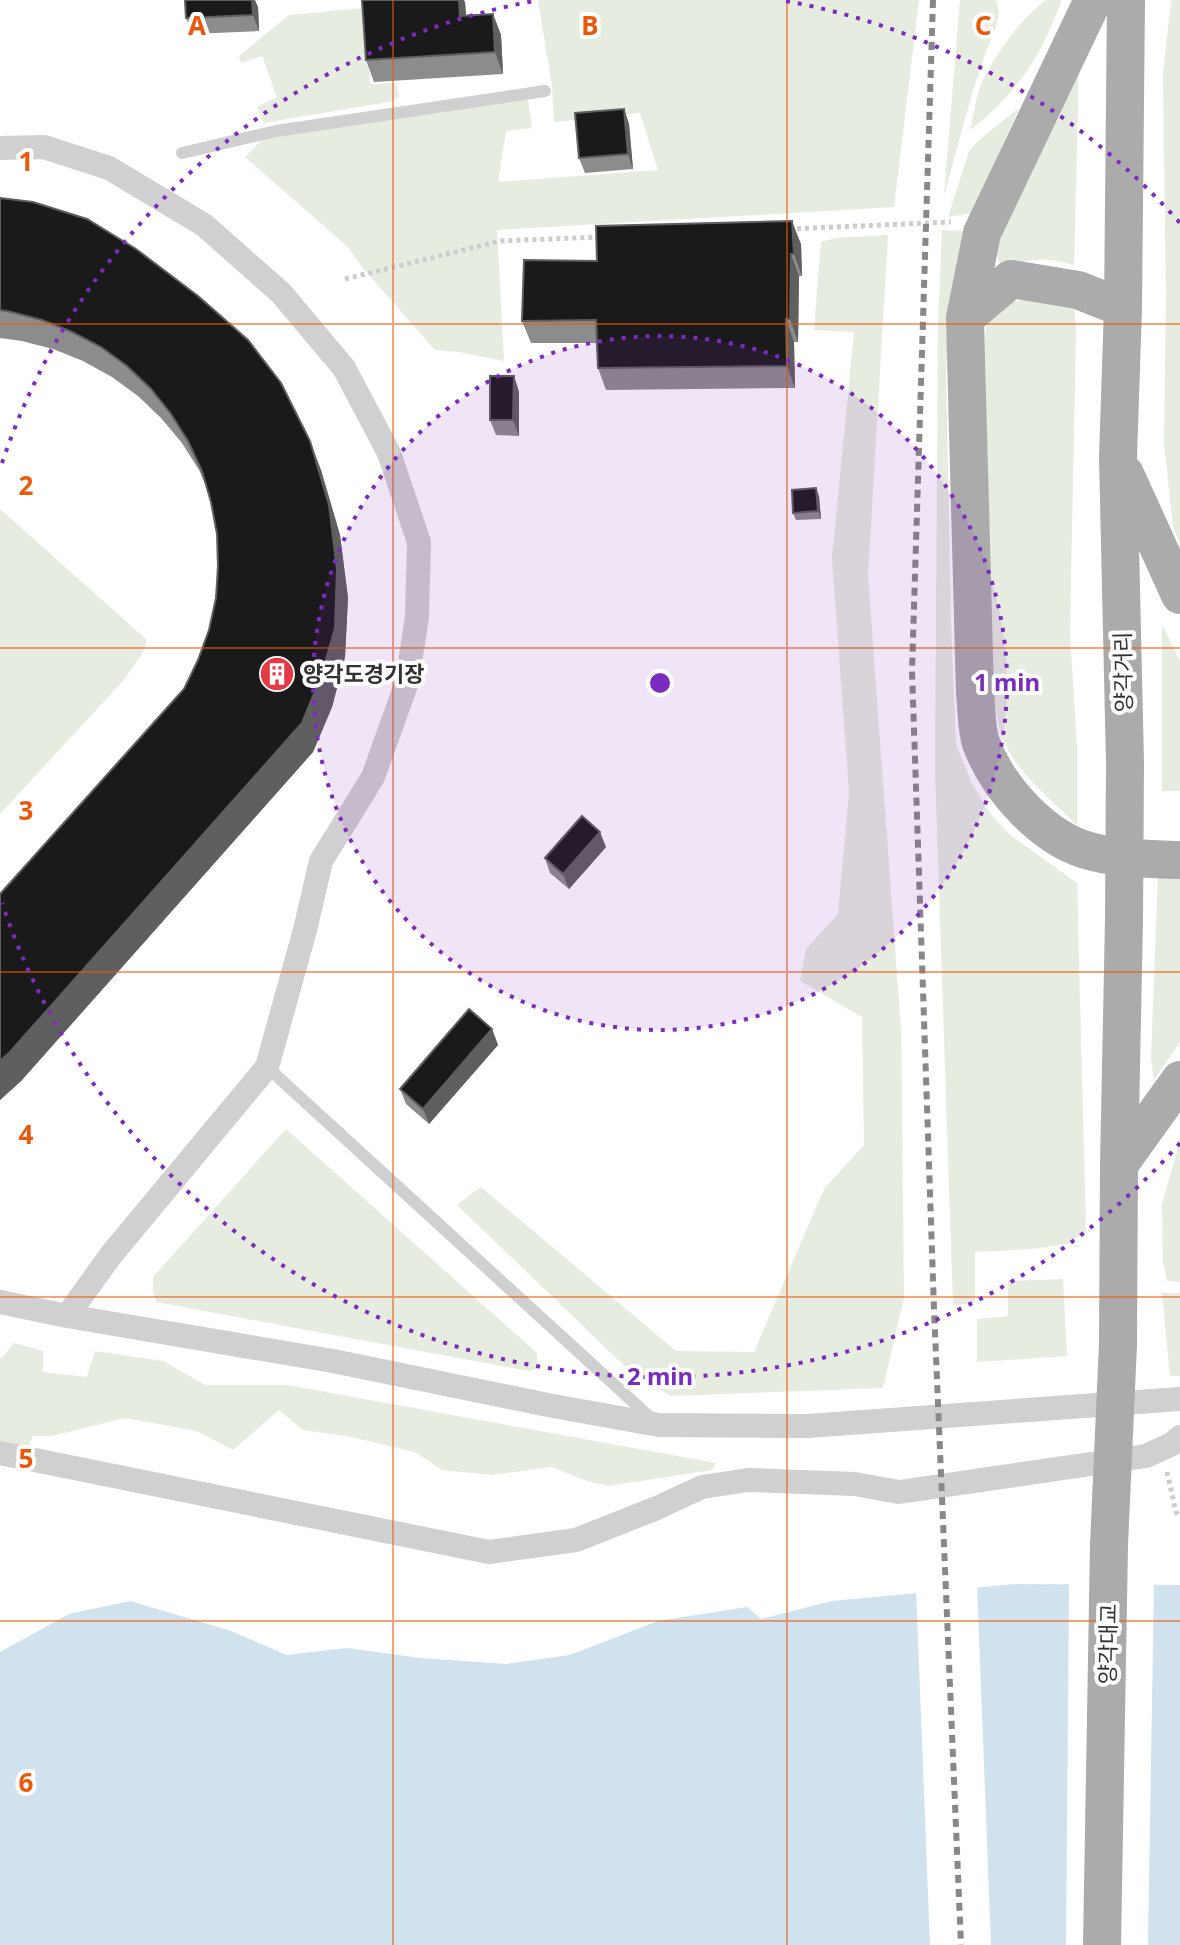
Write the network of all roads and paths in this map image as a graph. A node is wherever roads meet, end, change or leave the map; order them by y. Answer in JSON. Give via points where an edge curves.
{"nodes":[{"id":1,"x":1093,"y":0,"type":"edge"},
{"id":2,"x":1126,"y":0,"type":"edge"},
{"id":3,"x":545,"y":91,"type":"dead end"},
{"id":4,"x":0,"y":148,"type":"edge"},
{"id":5,"x":182,"y":153,"type":"dead end"},
{"id":6,"x":988,"y":220,"type":"junction"},
{"id":7,"x":784,"y":229,"type":"edge"},
{"id":8,"x":611,"y":237,"type":"edge"},
{"id":9,"x":345,"y":279,"type":"dead end"},
{"id":10,"x":1123,"y":308,"type":"junction"},
{"id":11,"x":965,"y":318,"type":"junction"},
{"id":12,"x":1118,"y":457,"type":"junction"},
{"id":13,"x":1180,"y":595,"type":"edge"},
{"id":14,"x":1180,"y":860,"type":"edge"},
{"id":15,"x":267,"y":1067,"type":"junction"},
{"id":16,"x":1180,"y":1080,"type":"edge"},
{"id":17,"x":1119,"y":1165,"type":"junction"},
{"id":18,"x":0,"y":1302,"type":"edge"},
{"id":19,"x":67,"y":1316,"type":"junction"},
{"id":20,"x":1118,"y":1344,"type":"joint"},
{"id":21,"x":1180,"y":1399,"type":"edge"},
{"id":22,"x":659,"y":1425,"type":"junction"},
{"id":23,"x":1176,"y":1440,"type":"edge"},
{"id":24,"x":0,"y":1453,"type":"edge"},
{"id":25,"x":1180,"y":1517,"type":"edge"},
{"id":26,"x":1102,"y":1945,"type":"edge"}],
"edges":[{"from":1,"to":6,"type":"main road"},
{"from":2,"to":10,"type":"main road","name":"양각거리"},
{"from":3,"to":5,"type":"lane","via":[[276,131]]},
{"from":4,"to":15,"type":"street","via":[[44,147],[109,168],[204,225],[281,293],[344,368],[389,453],[419,542],[417,617],[407,682],[373,777],[321,861]]},
{"from":6,"to":7,"type":"path"},
{"from":6,"to":11,"type":"main road"},
{"from":8,"to":9,"type":"path","via":[[500,241]]},
{"from":10,"to":11,"type":"main road","via":[[1078,290],[1011,279]]},
{"from":10,"to":12,"type":"main road","name":"양각거리"},
{"from":11,"to":14,"type":"main road","via":[[980,741],[998,778],[1052,834],[1091,852]]},
{"from":12,"to":13,"type":"main road"},
{"from":12,"to":17,"type":"main road","name":"양각거리","bridge":true,"via":[[1125,763]]},
{"from":15,"to":19,"type":"street"},
{"from":15,"to":22,"type":"lane"},
{"from":16,"to":17,"type":"main road"},
{"from":17,"to":20,"type":"main road","name":"양각거리"},
{"from":18,"to":19,"type":"street"},
{"from":19,"to":22,"type":"street"},
{"from":20,"to":26,"type":"main road","name":"양각대교","bridge":true},
{"from":21,"to":22,"type":"street","via":[[808,1426]]},
{"from":23,"to":24,"type":"street","via":[[1146,1456],[899,1492],[855,1484],[748,1480],[702,1487],[576,1540],[489,1552]]},
{"from":23,"to":25,"type":"path","via":[[1167,1472]]}]}
